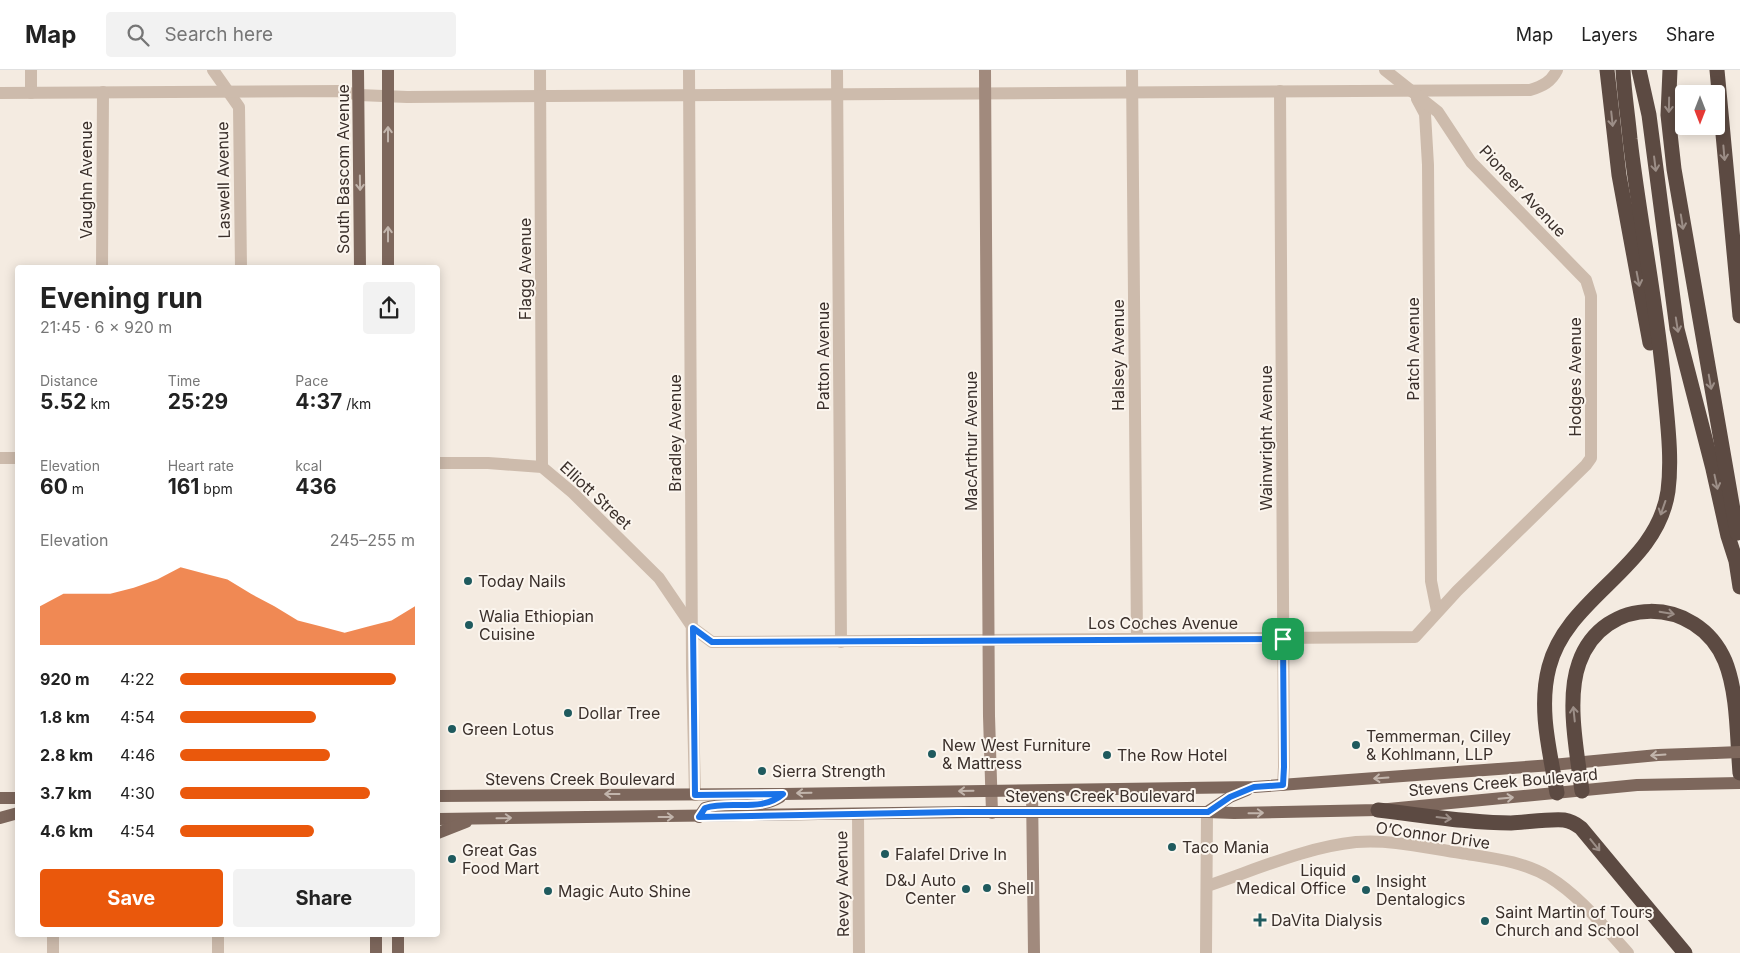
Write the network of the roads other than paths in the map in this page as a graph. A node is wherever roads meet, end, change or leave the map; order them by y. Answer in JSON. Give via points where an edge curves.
{"nodes":[{"id":1,"x":31,"y":70,"type":"edge"},
{"id":2,"x":213,"y":70,"type":"edge"},
{"id":3,"x":358,"y":70,"type":"edge"},
{"id":4,"x":388,"y":70,"type":"edge"},
{"id":5,"x":540,"y":70,"type":"edge"},
{"id":6,"x":689,"y":70,"type":"edge"},
{"id":7,"x":837,"y":70,"type":"edge"},
{"id":8,"x":985,"y":70,"type":"edge"},
{"id":9,"x":1132,"y":70,"type":"edge"},
{"id":10,"x":1384,"y":70,"type":"edge"},
{"id":11,"x":1557,"y":70,"type":"edge"},
{"id":12,"x":1607,"y":70,"type":"edge"},
{"id":13,"x":1623,"y":70,"type":"edge"},
{"id":14,"x":1639,"y":70,"type":"edge"},
{"id":15,"x":1670,"y":70,"type":"edge"},
{"id":16,"x":1717,"y":70,"type":"edge"},
{"id":17,"x":1412,"y":90,"type":"junction"},
{"id":18,"x":1280,"y":91,"type":"junction"},
{"id":19,"x":103,"y":92,"type":"junction"},
{"id":20,"x":229,"y":92,"type":"junction"},
{"id":21,"x":1132,"y":92,"type":"junction"},
{"id":22,"x":0,"y":93,"type":"edge"},
{"id":23,"x":31,"y":93,"type":"junction"},
{"id":24,"x":985,"y":93,"type":"junction"},
{"id":25,"x":837,"y":94,"type":"junction"},
{"id":26,"x":359,"y":95,"type":"junction"},
{"id":27,"x":689,"y":95,"type":"junction"},
{"id":28,"x":388,"y":96,"type":"junction"},
{"id":29,"x":540,"y":96,"type":"junction"},
{"id":30,"x":102,"y":265,"type":"edge"},
{"id":31,"x":241,"y":265,"type":"edge"},
{"id":32,"x":360,"y":265,"type":"edge"},
{"id":33,"x":388,"y":265,"type":"edge"},
{"id":34,"x":1591,"y":296,"type":"joint"},
{"id":35,"x":1740,"y":316,"type":"edge"},
{"id":36,"x":1668,"y":425,"type":"junction"},
{"id":37,"x":0,"y":458,"type":"edge"},
{"id":38,"x":15,"y":458,"type":"edge"},
{"id":39,"x":1591,"y":458,"type":"joint"},
{"id":40,"x":440,"y":463,"type":"edge"},
{"id":41,"x":542,"y":467,"type":"junction"},
{"id":42,"x":1736,"y":561,"type":"junction"},
{"id":43,"x":1740,"y":587,"type":"edge"},
{"id":44,"x":1437,"y":611,"type":"junction"},
{"id":45,"x":693,"y":628,"type":"junction"},
{"id":46,"x":1283,"y":639,"type":"junction"},
{"id":47,"x":989,"y":640,"type":"junction"},
{"id":48,"x":1137,"y":640,"type":"junction"},
{"id":49,"x":841,"y":642,"type":"junction"},
{"id":50,"x":1740,"y":752,"type":"edge"},
{"id":51,"x":1578,"y":762,"type":"junction"},
{"id":52,"x":1552,"y":766,"type":"junction"},
{"id":53,"x":1740,"y":773,"type":"edge"},
{"id":54,"x":1740,"y":783,"type":"edge"},
{"id":55,"x":1283,"y":785,"type":"junction"},
{"id":56,"x":1254,"y":787,"type":"junction"},
{"id":57,"x":440,"y":789,"type":"edge"},
{"id":58,"x":991,"y":790,"type":"junction"},
{"id":59,"x":1032,"y":790,"type":"junction"},
{"id":60,"x":1582,"y":790,"type":"junction"},
{"id":61,"x":1557,"y":793,"type":"junction"},
{"id":62,"x":783,"y":794,"type":"junction"},
{"id":63,"x":452,"y":795,"type":"junction"},
{"id":64,"x":695,"y":795,"type":"junction"},
{"id":65,"x":440,"y":796,"type":"edge"},
{"id":66,"x":1378,"y":810,"type":"junction"},
{"id":67,"x":992,"y":812,"type":"junction"},
{"id":68,"x":1032,"y":812,"type":"junction"},
{"id":69,"x":1208,"y":812,"type":"junction"},
{"id":70,"x":15,"y":814,"type":"edge"},
{"id":71,"x":858,"y":814,"type":"junction"},
{"id":72,"x":699,"y":817,"type":"junction"},
{"id":73,"x":0,"y":818,"type":"edge"},
{"id":74,"x":440,"y":819,"type":"edge"},
{"id":75,"x":474,"y":819,"type":"junction"},
{"id":76,"x":15,"y":822,"type":"edge"},
{"id":77,"x":0,"y":823,"type":"edge"},
{"id":78,"x":440,"y":831,"type":"edge"},
{"id":79,"x":1207,"y":886,"type":"junction"},
{"id":80,"x":53,"y":937,"type":"edge"},
{"id":81,"x":218,"y":937,"type":"edge"},
{"id":82,"x":376,"y":937,"type":"edge"},
{"id":83,"x":398,"y":937,"type":"edge"},
{"id":84,"x":53,"y":953,"type":"edge"},
{"id":85,"x":218,"y":953,"type":"edge"},
{"id":86,"x":376,"y":953,"type":"edge"},
{"id":87,"x":398,"y":953,"type":"edge"},
{"id":88,"x":859,"y":953,"type":"edge"},
{"id":89,"x":1034,"y":953,"type":"edge"},
{"id":90,"x":1206,"y":953,"type":"edge"},
{"id":91,"x":1628,"y":953,"type":"edge"},
{"id":92,"x":1685,"y":953,"type":"edge"}],
"edges":[{"from":1,"to":23,"type":"street"},
{"from":2,"to":20,"type":"street","name":"Laswell Avenue"},
{"from":3,"to":26,"type":"main road","name":"South Bascom Avenue"},
{"from":4,"to":28,"type":"main road"},
{"from":5,"to":29,"type":"street","name":"Flagg Avenue"},
{"from":6,"to":27,"type":"street","name":"Bradley Avenue"},
{"from":7,"to":25,"type":"street","name":"Patton Avenue"},
{"from":8,"to":24,"type":"street","name":"MacArthur Avenue"},
{"from":9,"to":21,"type":"street","name":"Halsey Avenue"},
{"from":10,"to":17,"type":"street","name":"Pioneer Avenue"},
{"from":11,"to":17,"type":"street","via":[[1543,86],[1530,90]]},
{"from":12,"to":36,"type":"highway","one_way":true,"via":[[1620,184]]},
{"from":13,"to":36,"type":"highway","via":[[1635,179],[1663,362]]},
{"from":14,"to":42,"type":"highway","one_way":true,"via":[[1649,115],[1678,329]]},
{"from":15,"to":42,"type":"highway","one_way":true,"via":[[1668,115],[1674,168],[1738,536]]},
{"from":16,"to":35,"type":"highway","one_way":true},
{"from":17,"to":18,"type":"street"},
{"from":17,"to":34,"type":"street","name":"Pioneer Avenue","via":[[1438,112],[1471,162],[1586,280]]},
{"from":17,"to":44,"type":"street","name":"Patch Avenue","via":[[1425,114],[1427,139],[1431,581]]},
{"from":18,"to":21,"type":"street"},
{"from":18,"to":46,"type":"street","name":"Wainwright Avenue"},
{"from":19,"to":20,"type":"street"},
{"from":19,"to":23,"type":"street"},
{"from":19,"to":30,"type":"street","name":"Vaughn Avenue"},
{"from":20,"to":26,"type":"street","via":[[340,91]]},
{"from":20,"to":31,"type":"street","name":"Laswell Avenue","via":[[239,107]]},
{"from":21,"to":24,"type":"street"},
{"from":21,"to":48,"type":"street","name":"Halsey Avenue"},
{"from":22,"to":23,"type":"street"},
{"from":24,"to":25,"type":"street"},
{"from":24,"to":47,"type":"street","name":"MacArthur Avenue"},
{"from":25,"to":27,"type":"street"},
{"from":25,"to":49,"type":"street","name":"Patton Avenue"},
{"from":26,"to":28,"type":"street"},
{"from":26,"to":32,"type":"main road","name":"South Bascom Avenue","one_way":true},
{"from":27,"to":29,"type":"street"},
{"from":27,"to":45,"type":"street","name":"Bradley Avenue"},
{"from":28,"to":29,"type":"street"},
{"from":33,"to":28,"type":"main road","one_way":true},
{"from":29,"to":41,"type":"street","name":"Flagg Avenue"},
{"from":34,"to":39,"type":"street","name":"Hodges Avenue"},
{"from":36,"to":52,"type":"highway","one_way":true,"via":[[1668,492],[1657,523],[1633,560],[1579,614],[1554,650],[1544,693],[1547,744]]},
{"from":37,"to":38,"type":"street"},
{"from":39,"to":44,"type":"street","name":"Los Coches Avenue"},
{"from":40,"to":41,"type":"street","name":"Elliott Street","via":[[488,462]]},
{"from":41,"to":45,"type":"street","name":"Elliott Street","via":[[659,578]]},
{"from":42,"to":43,"type":"highway"},
{"from":44,"to":46,"type":"street","name":"Los Coches Avenue","via":[[1415,638]]},
{"from":45,"to":49,"type":"street","name":"Los Coches Avenue","via":[[712,642]]},
{"from":45,"to":64,"type":"street","name":"Bradley Avenue"},
{"from":46,"to":48,"type":"street","name":"Los Coches Avenue"},
{"from":46,"to":55,"type":"street","name":"Wainwright Avenue"},
{"from":47,"to":48,"type":"street","name":"Los Coches Avenue"},
{"from":47,"to":49,"type":"street","name":"Los Coches Avenue"},
{"from":47,"to":58,"type":"street","name":"MacArthur Avenue"},
{"from":50,"to":51,"type":"main road","name":"Stevens Creek Boulevard","one_way":true,"bridge":true},
{"from":51,"to":52,"type":"main road","name":"Stevens Creek Boulevard"},
{"from":51,"to":53,"type":"highway","one_way":true,"via":[[1573,681],[1586,646],[1599,630],[1613,621],[1630,614],[1665,611],[1679,615],[1707,634],[1725,661],[1733,694]]},
{"from":51,"to":60,"type":"highway"},
{"from":52,"to":55,"type":"main road","name":"Stevens Creek Boulevard","one_way":true},
{"from":52,"to":61,"type":"highway"},
{"from":54,"to":60,"type":"main road","name":"Stevens Creek Boulevard","via":[[1654,784]]},
{"from":55,"to":56,"type":"main road","name":"Stevens Creek Boulevard"},
{"from":56,"to":59,"type":"main road","name":"Stevens Creek Boulevard"},
{"from":56,"to":69,"type":"main road","via":[[1230,797]]},
{"from":57,"to":63,"type":"main road"},
{"from":58,"to":59,"type":"main road","name":"Stevens Creek Boulevard"},
{"from":58,"to":62,"type":"main road","name":"Stevens Creek Boulevard","one_way":true},
{"from":58,"to":67,"type":"street","name":"MacArthur Avenue"},
{"from":59,"to":68,"type":"street"},
{"from":60,"to":61,"type":"main road","name":"Stevens Creek Boulevard"},
{"from":66,"to":61,"type":"main road","name":"Stevens Creek Boulevard","one_way":true},
{"from":62,"to":64,"type":"main road","name":"Stevens Creek Boulevard"},
{"from":62,"to":72,"type":"main road","name":"Stevens Creek Boulevard","via":[[759,805],[714,805],[705,808]]},
{"from":64,"to":63,"type":"main road","name":"Stevens Creek Boulevard","one_way":true},
{"from":63,"to":65,"type":"main road","name":"Stevens Creek Boulevard"},
{"from":69,"to":66,"type":"main road","name":"Stevens Creek Boulevard","one_way":true},
{"from":66,"to":92,"type":"highway","one_way":true,"via":[[1510,823],[1574,822]]},
{"from":67,"to":68,"type":"main road","name":"Stevens Creek Boulevard"},
{"from":67,"to":71,"type":"main road","name":"Stevens Creek Boulevard"},
{"from":68,"to":69,"type":"main road","name":"Stevens Creek Boulevard"},
{"from":68,"to":89,"type":"street"},
{"from":69,"to":79,"type":"street"},
{"from":70,"to":73,"type":"main road"},
{"from":71,"to":72,"type":"main road","name":"Stevens Creek Boulevard"},
{"from":71,"to":88,"type":"street","name":"Revey Avenue"},
{"from":75,"to":72,"type":"main road","name":"Stevens Creek Boulevard","one_way":true},
{"from":74,"to":75,"type":"main road","name":"Stevens Creek Boulevard"},
{"from":75,"to":78,"type":"main road"},
{"from":76,"to":77,"type":"main road"},
{"from":79,"to":90,"type":"street"},
{"from":79,"to":91,"type":"street","name":"O’Connor Drive","via":[[1323,846],[1390,842],[1484,857],[1534,869],[1562,886]]},
{"from":80,"to":84,"type":"street"},
{"from":81,"to":85,"type":"street"},
{"from":82,"to":86,"type":"main road"},
{"from":83,"to":87,"type":"main road"}]}
